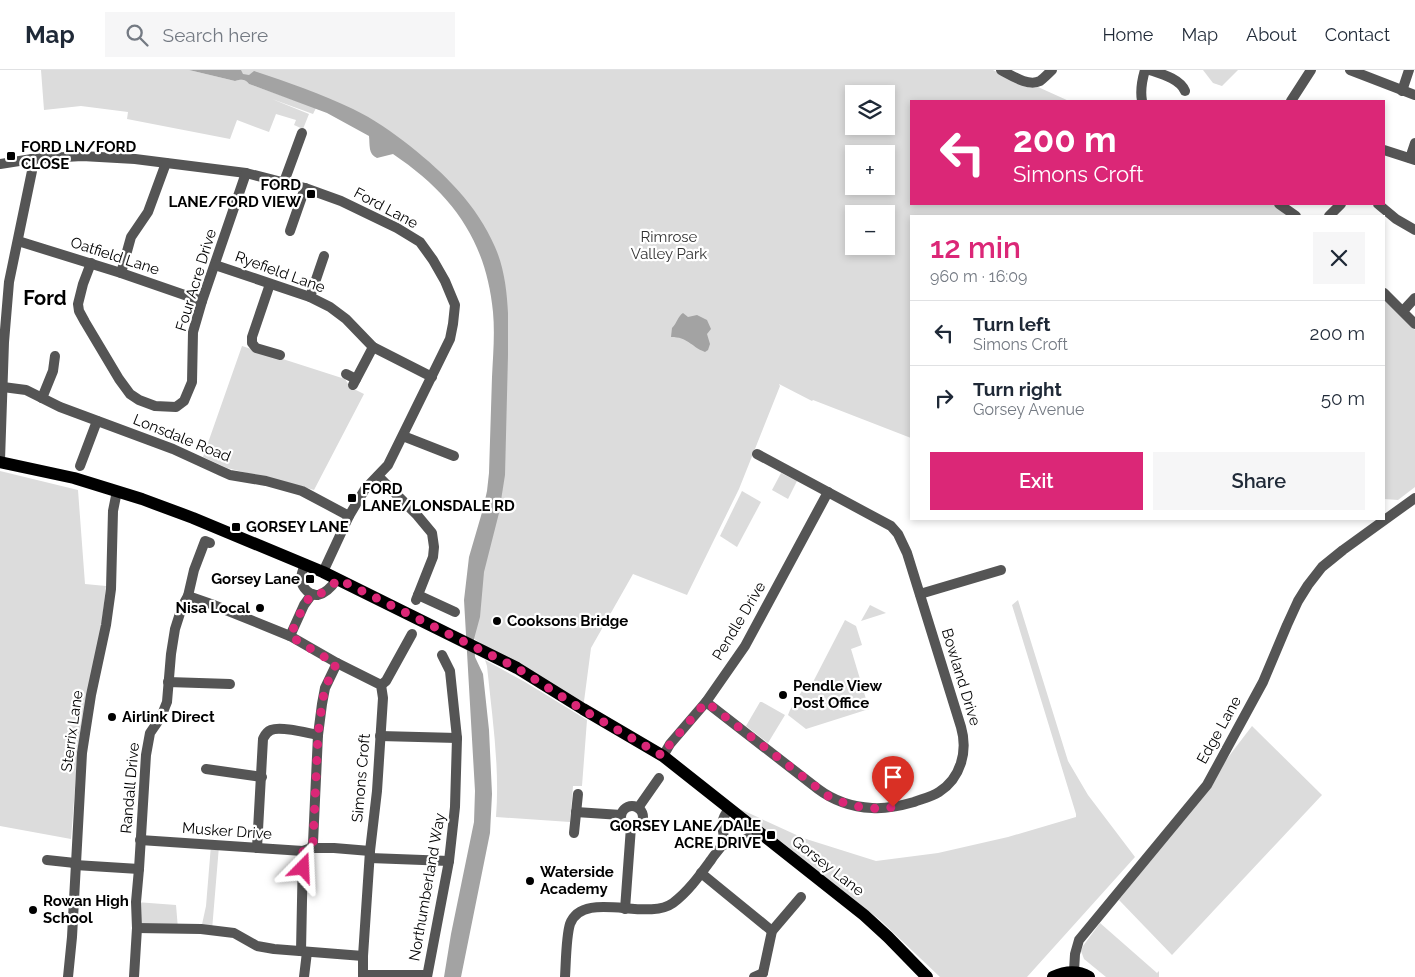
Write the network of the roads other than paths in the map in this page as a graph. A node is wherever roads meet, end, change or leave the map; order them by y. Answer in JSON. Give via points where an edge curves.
{"nodes":[{"id":1,"x":1001,"y":70,"type":"edge"},
{"id":2,"x":1052,"y":70,"type":"edge"},
{"id":3,"x":1145,"y":70,"type":"edge"},
{"id":4,"x":1150,"y":70,"type":"edge"},
{"id":5,"x":1311,"y":70,"type":"edge"},
{"id":6,"x":1350,"y":70,"type":"edge"},
{"id":7,"x":1409,"y":70,"type":"edge"},
{"id":8,"x":1185,"y":91,"type":"dead end"},
{"id":9,"x":1402,"y":91,"type":"junction"},
{"id":10,"x":1415,"y":95,"type":"edge"},
{"id":11,"x":1142,"y":100,"type":"edge"},
{"id":12,"x":1292,"y":100,"type":"edge"},
{"id":13,"x":302,"y":132,"type":"dead end"},
{"id":14,"x":1415,"y":143,"type":"edge"},
{"id":15,"x":1385,"y":150,"type":"edge"},
{"id":16,"x":32,"y":159,"type":"junction"},
{"id":17,"x":1412,"y":159,"type":"edge"},
{"id":18,"x":166,"y":163,"type":"junction"},
{"id":19,"x":0,"y":164,"type":"edge"},
{"id":20,"x":246,"y":173,"type":"junction"},
{"id":21,"x":284,"y":182,"type":"junction"},
{"id":22,"x":305,"y":188,"type":"junction"},
{"id":23,"x":1280,"y":205,"type":"edge"},
{"id":24,"x":1379,"y":205,"type":"edge"},
{"id":25,"x":1295,"y":215,"type":"edge"},
{"id":26,"x":1415,"y":230,"type":"edge"},
{"id":27,"x":290,"y":231,"type":"dead end"},
{"id":28,"x":18,"y":241,"type":"junction"},
{"id":29,"x":324,"y":256,"type":"dead end"},
{"id":30,"x":91,"y":263,"type":"junction"},
{"id":31,"x":215,"y":265,"type":"junction"},
{"id":32,"x":121,"y":272,"type":"junction"},
{"id":33,"x":5,"y":282,"type":"edge"},
{"id":34,"x":270,"y":284,"type":"junction"},
{"id":35,"x":1385,"y":294,"type":"edge"},
{"id":36,"x":310,"y":297,"type":"junction"},
{"id":37,"x":1415,"y":298,"type":"edge"},
{"id":38,"x":202,"y":301,"type":"junction"},
{"id":39,"x":1403,"y":311,"type":"junction"},
{"id":40,"x":1415,"y":324,"type":"edge"},
{"id":41,"x":2,"y":342,"type":"edge"},
{"id":42,"x":372,"y":347,"type":"junction"},
{"id":43,"x":280,"y":355,"type":"dead end"},
{"id":44,"x":55,"y":356,"type":"dead end"},
{"id":45,"x":346,"y":374,"type":"dead end"},
{"id":46,"x":432,"y":377,"type":"junction"},
{"id":47,"x":3,"y":387,"type":"junction"},
{"id":48,"x":42,"y":398,"type":"junction"},
{"id":49,"x":97,"y":421,"type":"junction"},
{"id":50,"x":403,"y":436,"type":"junction"},
{"id":51,"x":757,"y":454,"type":"dead end"},
{"id":52,"x":454,"y":456,"type":"dead end"},
{"id":53,"x":0,"y":461,"type":"edge"},
{"id":54,"x":80,"y":466,"type":"dead end"},
{"id":55,"x":378,"y":476,"type":"junction"},
{"id":56,"x":117,"y":492,"type":"junction"},
{"id":57,"x":828,"y":492,"type":"junction"},
{"id":58,"x":1415,"y":498,"type":"edge"},
{"id":59,"x":349,"y":516,"type":"junction"},
{"id":60,"x":1385,"y":520,"type":"edge"},
{"id":61,"x":1385,"y":520,"type":"edge"},
{"id":62,"x":205,"y":541,"type":"dead end"},
{"id":63,"x":305,"y":564,"type":"junction"},
{"id":64,"x":1001,"y":570,"type":"dead end"},
{"id":65,"x":323,"y":572,"type":"junction"},
{"id":66,"x":338,"y":579,"type":"junction"},
{"id":67,"x":312,"y":594,"type":"junction"},
{"id":68,"x":920,"y":594,"type":"junction"},
{"id":69,"x":188,"y":596,"type":"junction"},
{"id":70,"x":456,"y":612,"type":"dead end"},
{"id":71,"x":412,"y":634,"type":"dead end"},
{"id":72,"x":290,"y":636,"type":"junction"},
{"id":73,"x":442,"y":655,"type":"dead end"},
{"id":74,"x":336,"y":664,"type":"junction"},
{"id":75,"x":168,"y":682,"type":"junction"},
{"id":76,"x":230,"y":684,"type":"dead end"},
{"id":77,"x":381,"y":685,"type":"junction"},
{"id":78,"x":706,"y":702,"type":"junction"},
{"id":79,"x":318,"y":735,"type":"junction"},
{"id":80,"x":380,"y":736,"type":"junction"},
{"id":81,"x":457,"y":738,"type":"junction"},
{"id":82,"x":663,"y":756,"type":"junction"},
{"id":83,"x":206,"y":769,"type":"dead end"},
{"id":84,"x":262,"y":776,"type":"junction"},
{"id":85,"x":659,"y":778,"type":"dead end"},
{"id":86,"x":578,"y":794,"type":"dead end"},
{"id":87,"x":638,"y":808,"type":"junction"},
{"id":88,"x":729,"y":809,"type":"junction"},
{"id":89,"x":576,"y":812,"type":"junction"},
{"id":90,"x":621,"y":816,"type":"junction"},
{"id":91,"x":631,"y":828,"type":"junction"},
{"id":92,"x":756,"y":831,"type":"junction"},
{"id":93,"x":574,"y":833,"type":"dead end"},
{"id":94,"x":140,"y":840,"type":"junction"},
{"id":95,"x":721,"y":846,"type":"junction"},
{"id":96,"x":256,"y":848,"type":"junction"},
{"id":97,"x":307,"y":850,"type":"junction"},
{"id":98,"x":370,"y":855,"type":"junction"},
{"id":99,"x":47,"y":859,"type":"dead end"},
{"id":100,"x":449,"y":861,"type":"junction"},
{"id":101,"x":75,"y":864,"type":"junction"},
{"id":102,"x":140,"y":869,"type":"junction"},
{"id":103,"x":701,"y":873,"type":"junction"},
{"id":104,"x":800,"y":897,"type":"dead end"},
{"id":105,"x":625,"y":909,"type":"junction"},
{"id":106,"x":137,"y":928,"type":"junction"},
{"id":107,"x":772,"y":930,"type":"junction"},
{"id":108,"x":304,"y":952,"type":"junction"},
{"id":109,"x":363,"y":956,"type":"junction"},
{"id":110,"x":1074,"y":971,"type":"junction"},
{"id":111,"x":363,"y":976,"type":"edge"},
{"id":112,"x":427,"y":976,"type":"edge"},
{"id":113,"x":761,"y":976,"type":"edge"},
{"id":114,"x":68,"y":977,"type":"edge"},
{"id":115,"x":134,"y":977,"type":"edge"},
{"id":116,"x":304,"y":977,"type":"edge"},
{"id":117,"x":565,"y":977,"type":"edge"},
{"id":118,"x":927,"y":977,"type":"edge"},
{"id":119,"x":1053,"y":977,"type":"edge"},
{"id":120,"x":1089,"y":977,"type":"edge"}],
"edges":[{"from":1,"to":2,"type":"street","via":[[1030,83],[1041,80]]},
{"from":3,"to":11,"type":"street"},
{"from":4,"to":8,"type":"street","via":[[1179,82]]},
{"from":5,"to":12,"type":"street"},
{"from":6,"to":9,"type":"street"},
{"from":7,"to":9,"type":"street"},
{"from":9,"to":10,"type":"street"},
{"from":13,"to":21,"type":"street"},
{"from":14,"to":17,"type":"street"},
{"from":15,"to":17,"type":"street"},
{"from":16,"to":18,"type":"street","name":"Ford Lane","via":[[82,156]]},
{"from":16,"to":19,"type":"street","name":"Ford Lane"},
{"from":16,"to":28,"type":"street"},
{"from":18,"to":20,"type":"street","name":"Ford Lane"},
{"from":18,"to":32,"type":"street","via":[[148,212],[131,237]]},
{"from":20,"to":21,"type":"street","name":"Ford Lane"},
{"from":20,"to":31,"type":"street","name":"Four Acre Drive"},
{"from":21,"to":22,"type":"street","name":"Ford Lane"},
{"from":22,"to":27,"type":"street"},
{"from":22,"to":46,"type":"street","name":"Ford Lane","via":[[397,228],[420,242],[433,260],[455,305],[450,339]]},
{"from":23,"to":25,"type":"street"},
{"from":24,"to":26,"type":"street"},
{"from":28,"to":30,"type":"street","name":"Oatfield Lane"},
{"from":28,"to":33,"type":"street"},
{"from":29,"to":36,"type":"street"},
{"from":30,"to":32,"type":"street","name":"Oatfield Lane"},
{"from":30,"to":38,"type":"street","name":"Four Acre Drive","via":[[78,304],[80,312],[130,394],[156,406],[176,407],[184,401],[192,382],[193,332]]},
{"from":31,"to":34,"type":"street","name":"Ryefield Lane"},
{"from":31,"to":38,"type":"street","name":"Four Acre Drive"},
{"from":32,"to":38,"type":"street","name":"Oatfield Lane"},
{"from":33,"to":41,"type":"street"},
{"from":34,"to":36,"type":"street","name":"Ryefield Lane"},
{"from":34,"to":43,"type":"street","via":[[252,343],[256,348]]},
{"from":35,"to":39,"type":"street"},
{"from":36,"to":42,"type":"street","name":"Ryefield Lane","via":[[338,313]]},
{"from":37,"to":39,"type":"street"},
{"from":39,"to":40,"type":"street"},
{"from":41,"to":47,"type":"street"},
{"from":42,"to":45,"type":"street","via":[[355,382]]},
{"from":42,"to":46,"type":"street","name":"Ryefield Lane"},
{"from":44,"to":48,"type":"street","via":[[53,371]]},
{"from":46,"to":50,"type":"street","name":"Ford Lane"},
{"from":47,"to":48,"type":"street","name":"Lonsdale Road","via":[[26,390]]},
{"from":47,"to":53,"type":"street"},
{"from":48,"to":49,"type":"street","name":"Lonsdale Road"},
{"from":49,"to":54,"type":"street"},
{"from":49,"to":59,"type":"street","name":"Lonsdale Road","via":[[230,474],[302,490]]},
{"from":50,"to":52,"type":"street"},
{"from":50,"to":55,"type":"street","name":"Ford Lane","via":[[388,465]]},
{"from":51,"to":57,"type":"street","name":"Bowland Drive"},
{"from":53,"to":56,"type":"main road","name":"Gorsey Lane"},
{"from":55,"to":59,"type":"street","name":"Ford Lane","via":[[365,489]]},
{"from":55,"to":70,"type":"street","via":[[432,533],[433,557],[417,598]]},
{"from":56,"to":63,"type":"main road","name":"Gorsey Lane","via":[[193,518]]},
{"from":56,"to":101,"type":"street","name":"Sterrix Lane","via":[[113,511],[111,589],[82,753]]},
{"from":57,"to":68,"type":"street","name":"Bowland Drive","via":[[896,531],[904,544]]},
{"from":57,"to":78,"type":"street","name":"Pendle Drive","via":[[745,646]]},
{"from":58,"to":60,"type":"street","name":"Edge Lane"},
{"from":59,"to":65,"type":"street","name":"Ford Lane"},
{"from":61,"to":110,"type":"street","name":"Edge Lane","via":[[1322,567],[1308,585],[1286,625],[1263,682],[1207,785],[1079,940]]},
{"from":62,"to":69,"type":"street","name":"Randall Drive"},
{"from":63,"to":65,"type":"main road","name":"Gorsey Lane"},
{"from":63,"to":67,"type":"street","via":[[301,582]]},
{"from":64,"to":68,"type":"street"},
{"from":65,"to":66,"type":"main road","name":"Gorsey Lane"},
{"from":66,"to":67,"type":"street","via":[[324,592]]},
{"from":66,"to":82,"type":"main road","name":"Gorsey Lane","via":[[530,675]]},
{"from":67,"to":72,"type":"street"},
{"from":68,"to":78,"type":"street","name":"Bowland Drive","via":[[964,741],[957,772],[933,795],[890,808],[842,803],[818,789]]},
{"from":69,"to":72,"type":"street"},
{"from":69,"to":75,"type":"street","name":"Randall Drive","via":[[175,629]]},
{"from":71,"to":77,"type":"street"},
{"from":72,"to":74,"type":"street"},
{"from":73,"to":81,"type":"street","name":"Northumberland Way","via":[[450,671]]},
{"from":74,"to":77,"type":"street"},
{"from":74,"to":79,"type":"street","via":[[325,688]]},
{"from":75,"to":76,"type":"street"},
{"from":75,"to":94,"type":"street","name":"Randall Drive","via":[[167,702],[150,733],[146,755]]},
{"from":77,"to":80,"type":"street","name":"Simons Croft"},
{"from":78,"to":82,"type":"street","name":"Pendle Drive"},
{"from":79,"to":84,"type":"street","via":[[279,729],[268,731],[264,739]]},
{"from":79,"to":97,"type":"street","via":[[313,843]]},
{"from":80,"to":81,"type":"street"},
{"from":80,"to":98,"type":"street","name":"Simons Croft"},
{"from":81,"to":100,"type":"street","name":"Northumberland Way"},
{"from":82,"to":88,"type":"main road","name":"Gorsey Lane"},
{"from":83,"to":84,"type":"street"},
{"from":84,"to":96,"type":"street"},
{"from":85,"to":87,"type":"street"},
{"from":86,"to":89,"type":"street"},
{"from":87,"to":90,"type":"street","via":[[629,806]]},
{"from":87,"to":91,"type":"street","via":[[642,820]]},
{"from":88,"to":92,"type":"main road","name":"Gorsey Lane"},
{"from":88,"to":95,"type":"street","via":[[722,819]]},
{"from":89,"to":90,"type":"street"},
{"from":89,"to":93,"type":"street"},
{"from":90,"to":91,"type":"street","via":[[622,822]]},
{"from":91,"to":105,"type":"street"},
{"from":92,"to":95,"type":"street","via":[[746,840]]},
{"from":92,"to":118,"type":"main road","name":"Gorsey Lane","via":[[864,915]]},
{"from":94,"to":96,"type":"street","name":"Musker Drive"},
{"from":94,"to":102,"type":"street","name":"Randall Drive"},
{"from":95,"to":103,"type":"street"},
{"from":96,"to":97,"type":"street","name":"Musker Drive"},
{"from":97,"to":98,"type":"street","name":"Musker Drive","via":[[334,848]]},
{"from":97,"to":108,"type":"street"},
{"from":98,"to":100,"type":"street","name":"Musker Drive"},
{"from":98,"to":109,"type":"street","name":"Simons Croft"},
{"from":99,"to":101,"type":"street"},
{"from":100,"to":112,"type":"street","name":"Northumberland Way"},
{"from":101,"to":102,"type":"street"},
{"from":101,"to":114,"type":"street","name":"Sterrix Lane"},
{"from":102,"to":106,"type":"street","name":"Randall Drive"},
{"from":103,"to":105,"type":"street","via":[[668,907]]},
{"from":103,"to":107,"type":"street"},
{"from":104,"to":107,"type":"street"},
{"from":105,"to":117,"type":"street","via":[[588,908],[574,917],[570,923]]},
{"from":106,"to":108,"type":"street","via":[[234,933],[257,946]]},
{"from":106,"to":115,"type":"street","name":"Randall Drive"},
{"from":107,"to":113,"type":"street"},
{"from":108,"to":109,"type":"street"},
{"from":108,"to":116,"type":"street"},
{"from":109,"to":111,"type":"street","name":"Simons Croft"},
{"from":110,"to":119,"type":"main road"},
{"from":110,"to":120,"type":"main road"},
{"from":111,"to":112,"type":"street"}]}
